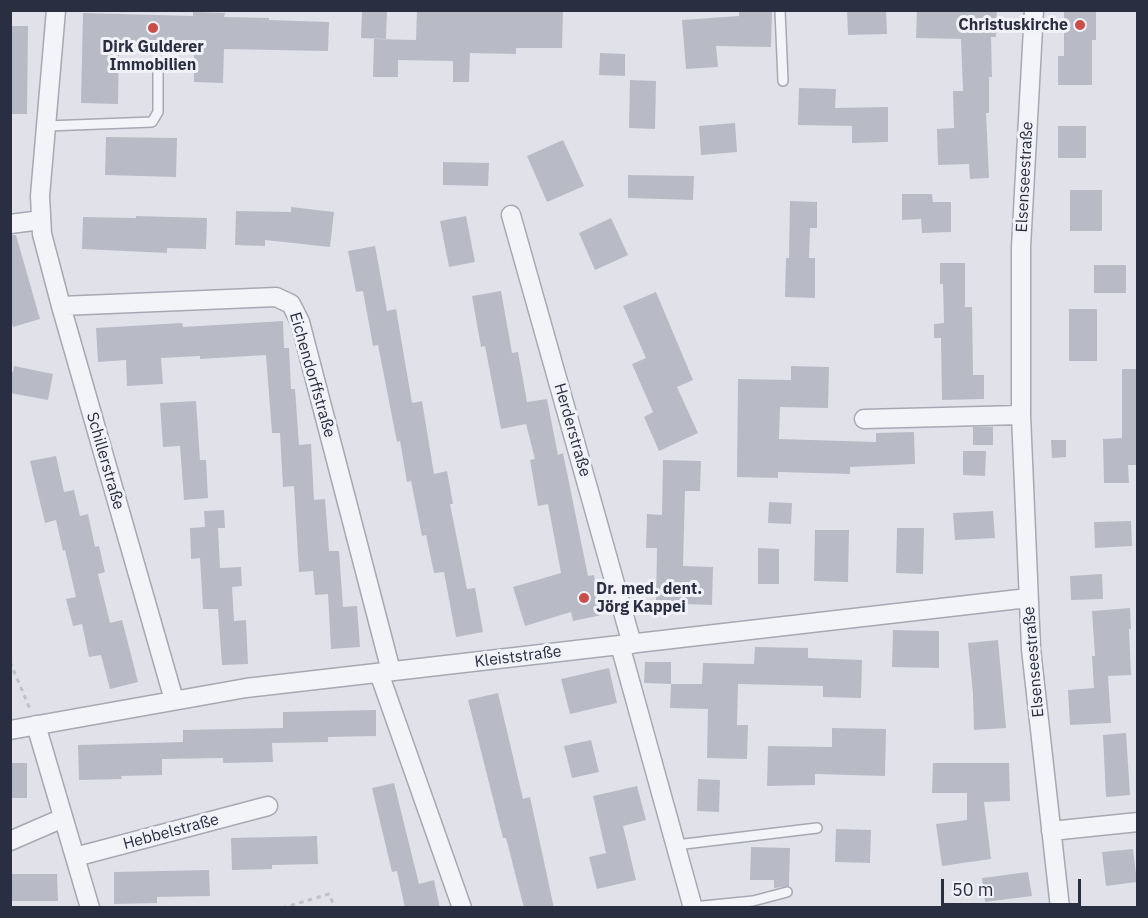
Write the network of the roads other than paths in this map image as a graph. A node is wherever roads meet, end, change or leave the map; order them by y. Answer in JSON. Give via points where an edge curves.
{"nodes":[{"id":1,"x":56,"y":10,"type":"edge"},
{"id":2,"x":780,"y":10,"type":"edge"},
{"id":3,"x":1034,"y":10,"type":"edge"},
{"id":4,"x":158,"y":65,"type":"dead end"},
{"id":5,"x":783,"y":81,"type":"dead end"},
{"id":6,"x":46,"y":126,"type":"junction"},
{"id":7,"x":511,"y":216,"type":"dead end"},
{"id":8,"x":41,"y":220,"type":"junction"},
{"id":9,"x":10,"y":225,"type":"edge"},
{"id":10,"x":61,"y":306,"type":"junction"},
{"id":11,"x":1021,"y":415,"type":"junction"},
{"id":12,"x":864,"y":419,"type":"dead end"},
{"id":13,"x":1028,"y":598,"type":"junction"},
{"id":14,"x":626,"y":644,"type":"junction"},
{"id":15,"x":385,"y":672,"type":"junction"},
{"id":16,"x":174,"y":700,"type":"junction"},
{"id":17,"x":36,"y":725,"type":"junction"},
{"id":18,"x":10,"y":730,"type":"edge"},
{"id":19,"x":268,"y":807,"type":"dead end"},
{"id":20,"x":63,"y":818,"type":"junction"},
{"id":21,"x":1137,"y":822,"type":"edge"},
{"id":22,"x":817,"y":828,"type":"dead end"},
{"id":23,"x":1051,"y":831,"type":"junction"},
{"id":24,"x":10,"y":841,"type":"edge"},
{"id":25,"x":676,"y":845,"type":"junction"},
{"id":26,"x":75,"y":857,"type":"junction"},
{"id":27,"x":787,"y":892,"type":"dead end"},
{"id":28,"x":693,"y":907,"type":"edge"},
{"id":29,"x":90,"y":908,"type":"edge"},
{"id":30,"x":462,"y":908,"type":"edge"},
{"id":31,"x":1060,"y":908,"type":"edge"}],
"edges":[{"from":1,"to":6,"type":"street","name":"Schillerstraße"},
{"from":2,"to":5,"type":"lane"},
{"from":3,"to":11,"type":"street","name":"Elsenseestraße","via":[[1021,247]]},
{"from":4,"to":6,"type":"lane","via":[[158,112],[152,122]]},
{"from":6,"to":8,"type":"street","name":"Schillerstraße"},
{"from":7,"to":14,"type":"street","name":"Herderstraße"},
{"from":8,"to":9,"type":"street"},
{"from":8,"to":10,"type":"street","name":"Schillerstraße","via":[[44,247]]},
{"from":10,"to":15,"type":"street","name":"Eichendorffstraße","via":[[276,297],[291,304],[300,322]]},
{"from":10,"to":16,"type":"street","name":"Schillerstraße"},
{"from":11,"to":12,"type":"street"},
{"from":11,"to":13,"type":"street","name":"Elsenseestraße"},
{"from":13,"to":14,"type":"street","name":"Kleiststraße"},
{"from":13,"to":23,"type":"street","name":"Elsenseestraße"},
{"from":14,"to":15,"type":"street","name":"Kleiststraße"},
{"from":14,"to":25,"type":"street","name":"Herderstraße"},
{"from":15,"to":16,"type":"street","name":"Kleiststraße"},
{"from":15,"to":30,"type":"street","name":"Eichendorffstraße"},
{"from":16,"to":17,"type":"street","name":"Kleiststraße"},
{"from":17,"to":18,"type":"street","name":"Kleiststraße"},
{"from":17,"to":20,"type":"street"},
{"from":19,"to":26,"type":"street","name":"Hebbelstraße"},
{"from":20,"to":24,"type":"street"},
{"from":20,"to":26,"type":"street"},
{"from":21,"to":23,"type":"street"},
{"from":22,"to":25,"type":"lane"},
{"from":23,"to":31,"type":"street","name":"Elsenseestraße"},
{"from":25,"to":28,"type":"street","name":"Herderstraße"},
{"from":26,"to":29,"type":"street"},
{"from":27,"to":28,"type":"lane","via":[[753,901]]}]}
